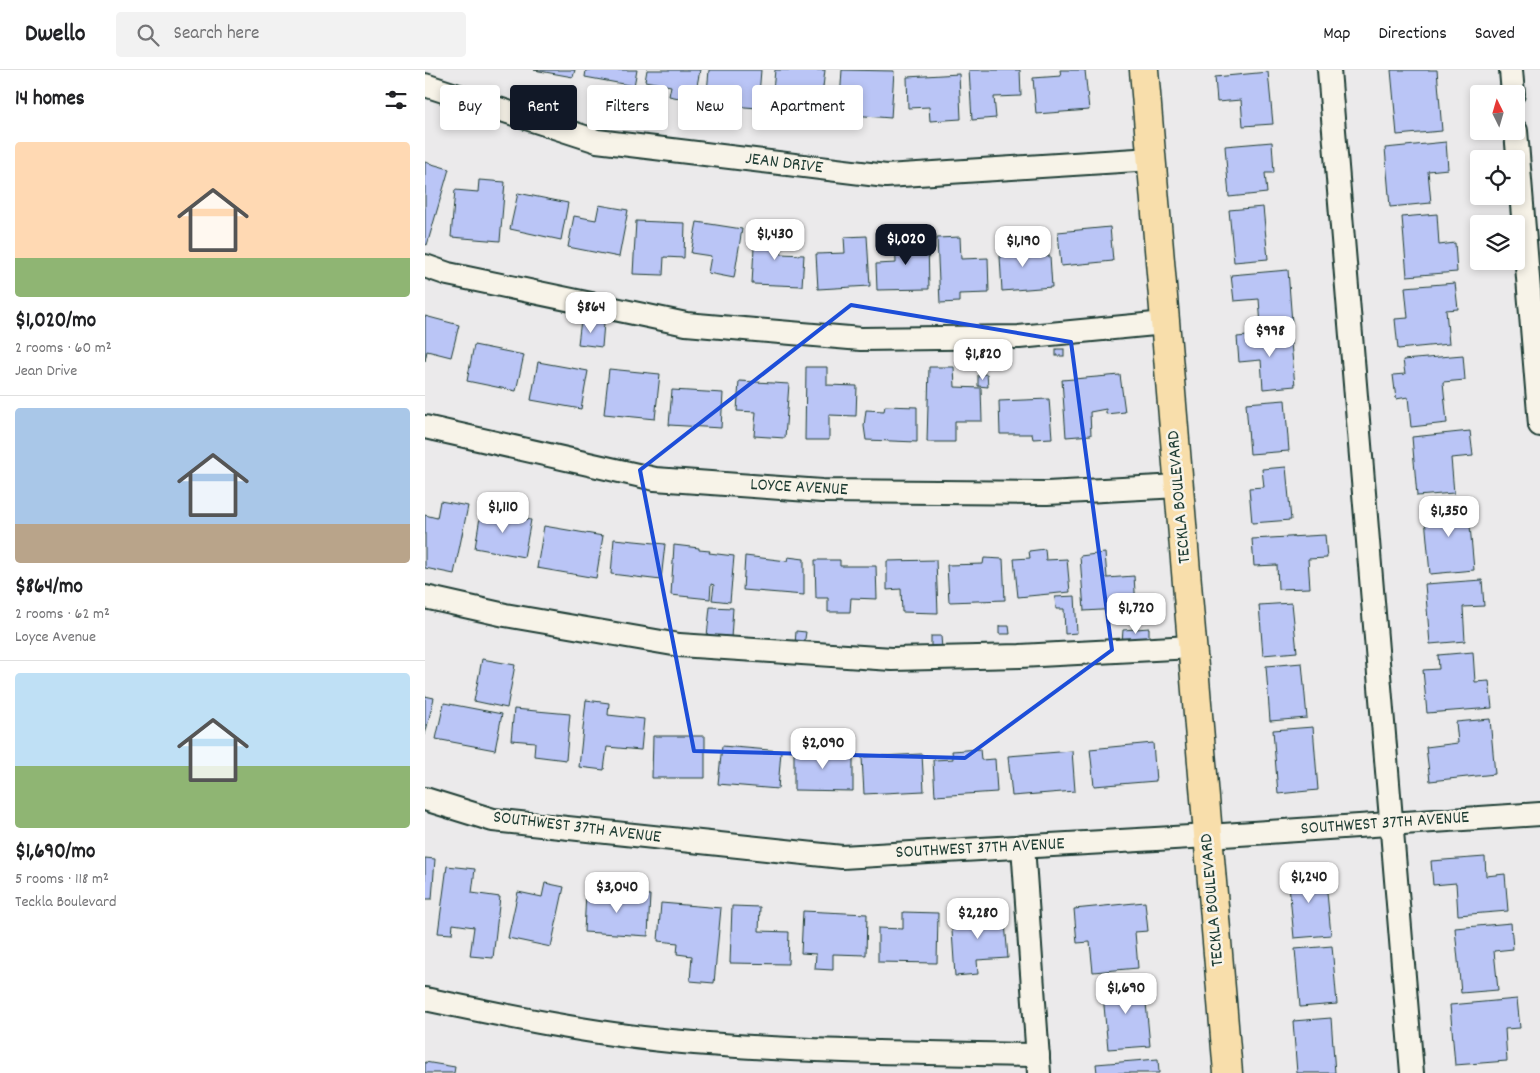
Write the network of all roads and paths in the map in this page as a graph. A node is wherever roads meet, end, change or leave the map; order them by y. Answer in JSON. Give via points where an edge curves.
{"nodes":[{"id":1,"x":1145,"y":70,"type":"edge"},
{"id":2,"x":1329,"y":70,"type":"edge"},
{"id":3,"x":1511,"y":70,"type":"edge"},
{"id":4,"x":425,"y":84,"type":"edge"},
{"id":5,"x":1512,"y":85,"type":"edge"},
{"id":6,"x":1517,"y":140,"type":"edge"},
{"id":7,"x":1152,"y":159,"type":"junction"},
{"id":8,"x":425,"y":266,"type":"edge"},
{"id":9,"x":1165,"y":323,"type":"junction"},
{"id":10,"x":1540,"y":425,"type":"edge"},
{"id":11,"x":425,"y":427,"type":"edge"},
{"id":12,"x":1179,"y":486,"type":"junction"},
{"id":13,"x":425,"y":597,"type":"edge"},
{"id":14,"x":1193,"y":647,"type":"junction"},
{"id":15,"x":425,"y":799,"type":"edge"},
{"id":16,"x":1540,"y":814,"type":"edge"},
{"id":17,"x":1392,"y":824,"type":"junction"},
{"id":18,"x":1208,"y":836,"type":"junction"},
{"id":19,"x":1023,"y":846,"type":"junction"},
{"id":20,"x":425,"y":1000,"type":"edge"},
{"id":21,"x":1039,"y":1064,"type":"edge"},
{"id":22,"x":1228,"y":1073,"type":"edge"},
{"id":23,"x":1412,"y":1073,"type":"edge"}],
"edges":[{"from":1,"to":7,"type":"main road","name":"TECKLA BOULEVARD"},
{"from":2,"to":17,"type":"street"},
{"from":3,"to":5,"type":"street"},
{"from":4,"to":7,"type":"street","name":"JEAN DRIVE","via":[[597,141],[886,176]]},
{"from":6,"to":10,"type":"street"},
{"from":7,"to":9,"type":"main road","name":"TECKLA BOULEVARD"},
{"from":8,"to":9,"type":"street","via":[[448,274],[686,324],[861,339],[1019,337]]},
{"from":9,"to":12,"type":"main road","name":"TECKLA BOULEVARD"},
{"from":11,"to":12,"type":"street","name":"LOYCE AVENUE","via":[[655,479],[822,492],[1047,493]]},
{"from":12,"to":14,"type":"main road","name":"TECKLA BOULEVARD"},
{"from":13,"to":14,"type":"street","via":[[505,615],[679,646],[892,659]]},
{"from":14,"to":18,"type":"main road","name":"TECKLA BOULEVARD"},
{"from":15,"to":19,"type":"street","name":"SOUTHWEST 37TH AVENUE","via":[[493,820],[842,857]]},
{"from":16,"to":17,"type":"street","name":"SOUTHWEST 37TH AVENUE"},
{"from":17,"to":18,"type":"street","name":"SOUTHWEST 37TH AVENUE"},
{"from":17,"to":23,"type":"street"},
{"from":18,"to":19,"type":"street","name":"SOUTHWEST 37TH AVENUE"},
{"from":18,"to":22,"type":"main road","name":"TECKLA BOULEVARD"},
{"from":19,"to":21,"type":"street"},
{"from":20,"to":21,"type":"street","via":[[545,1024],[670,1040]]}]}
